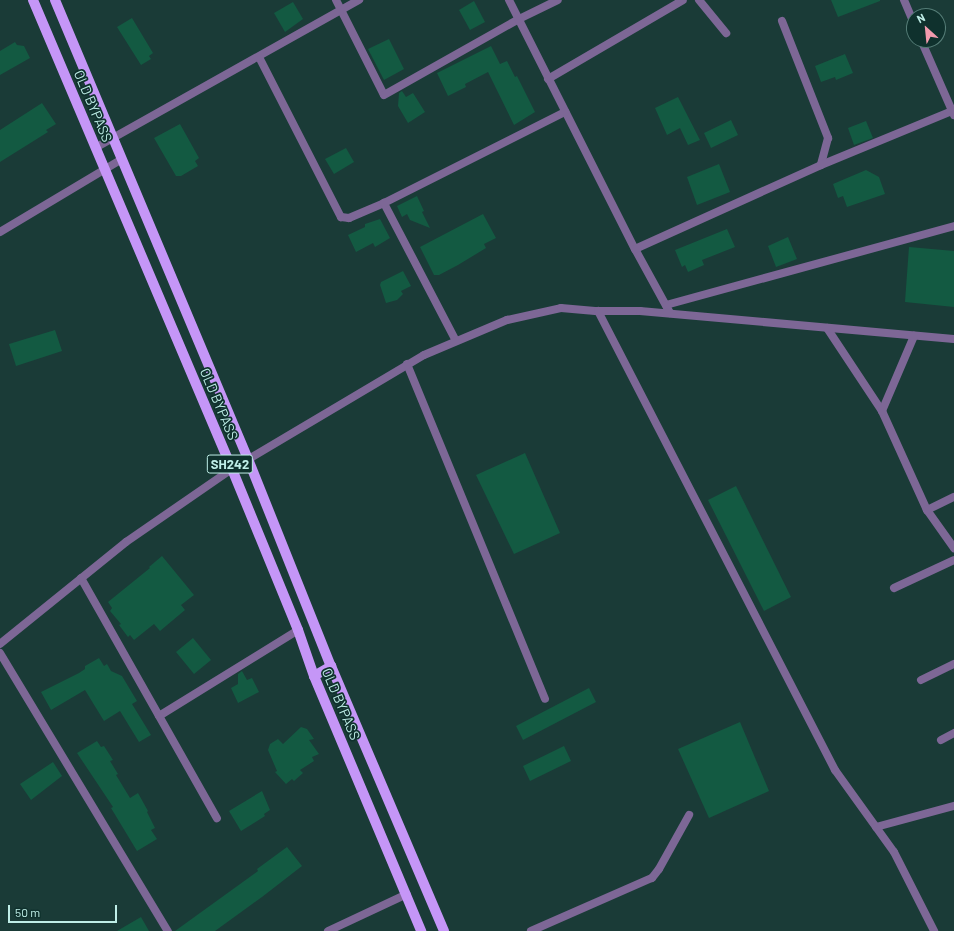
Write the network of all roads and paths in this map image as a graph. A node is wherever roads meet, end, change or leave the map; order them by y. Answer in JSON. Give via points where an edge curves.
{"nodes":[{"id":1,"x":33,"y":0,"type":"edge"},
{"id":2,"x":55,"y":0,"type":"edge"},
{"id":3,"x":336,"y":0,"type":"edge"},
{"id":4,"x":359,"y":0,"type":"edge"},
{"id":5,"x":509,"y":0,"type":"edge"},
{"id":6,"x":558,"y":0,"type":"edge"},
{"id":7,"x":683,"y":0,"type":"edge"},
{"id":8,"x":699,"y":0,"type":"edge"},
{"id":9,"x":340,"y":10,"type":"junction"},
{"id":10,"x":519,"y":19,"type":"junction"},
{"id":11,"x":782,"y":21,"type":"dead end"},
{"id":12,"x":726,"y":33,"type":"dead end"},
{"id":13,"x":925,"y":48,"type":"edge"},
{"id":14,"x":259,"y":56,"type":"junction"},
{"id":15,"x":548,"y":79,"type":"junction"},
{"id":16,"x":565,"y":112,"type":"junction"},
{"id":17,"x":953,"y":113,"type":"edge"},
{"id":18,"x":113,"y":139,"type":"junction"},
{"id":19,"x":96,"y":148,"type":"junction"},
{"id":20,"x":122,"y":159,"type":"junction"},
{"id":21,"x":821,"y":165,"type":"junction"},
{"id":22,"x":104,"y":169,"type":"junction"},
{"id":23,"x":384,"y":203,"type":"junction"},
{"id":24,"x":954,"y":226,"type":"edge"},
{"id":25,"x":0,"y":232,"type":"edge"},
{"id":26,"x":635,"y":249,"type":"junction"},
{"id":27,"x":666,"y":305,"type":"junction"},
{"id":28,"x":598,"y":311,"type":"junction"},
{"id":29,"x":670,"y":313,"type":"junction"},
{"id":30,"x":827,"y":328,"type":"junction"},
{"id":31,"x":914,"y":336,"type":"junction"},
{"id":32,"x":954,"y":340,"type":"edge"},
{"id":33,"x":456,"y":341,"type":"junction"},
{"id":34,"x":407,"y":364,"type":"junction"},
{"id":35,"x":882,"y":411,"type":"junction"},
{"id":36,"x":248,"y":459,"type":"junction"},
{"id":37,"x":232,"y":469,"type":"junction"},
{"id":38,"x":954,"y":497,"type":"edge"},
{"id":39,"x":927,"y":510,"type":"junction"},
{"id":40,"x":954,"y":548,"type":"edge"},
{"id":41,"x":954,"y":560,"type":"edge"},
{"id":42,"x":82,"y":578,"type":"junction"},
{"id":43,"x":894,"y":588,"type":"dead end"},
{"id":44,"x":298,"y":630,"type":"junction"},
{"id":45,"x":0,"y":644,"type":"edge"},
{"id":46,"x":0,"y":653,"type":"edge"},
{"id":47,"x":954,"y":664,"type":"edge"},
{"id":48,"x":331,"y":666,"type":"junction"},
{"id":49,"x":314,"y":676,"type":"junction"},
{"id":50,"x":921,"y":680,"type":"dead end"},
{"id":51,"x":545,"y":699,"type":"dead end"},
{"id":52,"x":160,"y":716,"type":"junction"},
{"id":53,"x":954,"y":733,"type":"edge"},
{"id":54,"x":941,"y":740,"type":"dead end"},
{"id":55,"x":954,"y":806,"type":"edge"},
{"id":56,"x":689,"y":815,"type":"dead end"},
{"id":57,"x":217,"y":818,"type":"dead end"},
{"id":58,"x":876,"y":827,"type":"junction"},
{"id":59,"x":407,"y":894,"type":"junction"},
{"id":60,"x":168,"y":931,"type":"edge"},
{"id":61,"x":328,"y":931,"type":"edge"},
{"id":62,"x":421,"y":931,"type":"edge"},
{"id":63,"x":444,"y":931,"type":"edge"},
{"id":64,"x":531,"y":931,"type":"edge"},
{"id":65,"x":934,"y":931,"type":"edge"}],
"edges":[{"from":1,"to":19,"type":"main road","name":"OLD BYPASS","number":"SH242"},
{"from":2,"to":18,"type":"main road"},
{"from":3,"to":9,"type":"street"},
{"from":4,"to":9,"type":"street"},
{"from":5,"to":10,"type":"street"},
{"from":6,"to":10,"type":"street"},
{"from":7,"to":15,"type":"street"},
{"from":8,"to":12,"type":"street"},
{"from":9,"to":10,"type":"street","via":[[384,95]]},
{"from":9,"to":14,"type":"street"},
{"from":10,"to":15,"type":"street"},
{"from":11,"to":21,"type":"street","via":[[828,138]]},
{"from":13,"to":17,"type":"street"},
{"from":14,"to":18,"type":"street"},
{"from":14,"to":23,"type":"street","via":[[341,217],[349,218]]},
{"from":15,"to":16,"type":"street"},
{"from":16,"to":23,"type":"street"},
{"from":16,"to":26,"type":"street"},
{"from":17,"to":21,"type":"street"},
{"from":18,"to":19,"type":"street"},
{"from":18,"to":20,"type":"main road"},
{"from":19,"to":22,"type":"main road","name":"OLD BYPASS","number":"SH242"},
{"from":20,"to":22,"type":"street"},
{"from":20,"to":36,"type":"main road"},
{"from":21,"to":26,"type":"street"},
{"from":22,"to":25,"type":"street"},
{"from":22,"to":37,"type":"main road","name":"OLD BYPASS","number":"SH242"},
{"from":23,"to":33,"type":"street"},
{"from":24,"to":27,"type":"street"},
{"from":26,"to":27,"type":"street"},
{"from":27,"to":29,"type":"street"},
{"from":28,"to":29,"type":"street"},
{"from":28,"to":33,"type":"street","via":[[561,308],[515,318]]},
{"from":28,"to":58,"type":"street","via":[[835,770]]},
{"from":29,"to":30,"type":"street"},
{"from":30,"to":31,"type":"street"},
{"from":30,"to":35,"type":"street"},
{"from":31,"to":32,"type":"street"},
{"from":31,"to":35,"type":"street"},
{"from":33,"to":34,"type":"street"},
{"from":34,"to":36,"type":"street"},
{"from":34,"to":51,"type":"street"},
{"from":35,"to":39,"type":"street"},
{"from":36,"to":37,"type":"street"},
{"from":36,"to":48,"type":"main road"},
{"from":37,"to":42,"type":"street","via":[[126,542]]},
{"from":37,"to":44,"type":"main road","name":"OLD BYPASS","number":"SH242"},
{"from":38,"to":39,"type":"street"},
{"from":39,"to":40,"type":"street"},
{"from":41,"to":43,"type":"street"},
{"from":42,"to":45,"type":"street"},
{"from":42,"to":52,"type":"street"},
{"from":44,"to":49,"type":"main road","name":"OLD BYPASS","number":"SH242"},
{"from":44,"to":52,"type":"street"},
{"from":46,"to":60,"type":"street"},
{"from":47,"to":50,"type":"street"},
{"from":48,"to":49,"type":"main road"},
{"from":48,"to":63,"type":"main road"},
{"from":49,"to":59,"type":"main road","name":"OLD BYPASS","number":"SH242"},
{"from":52,"to":57,"type":"street"},
{"from":53,"to":54,"type":"street"},
{"from":55,"to":58,"type":"street"},
{"from":56,"to":64,"type":"street","via":[[652,878]]},
{"from":58,"to":65,"type":"street","via":[[894,852]]},
{"from":59,"to":61,"type":"street"},
{"from":59,"to":62,"type":"main road","name":"OLD BYPASS","number":"SH242"}]}
